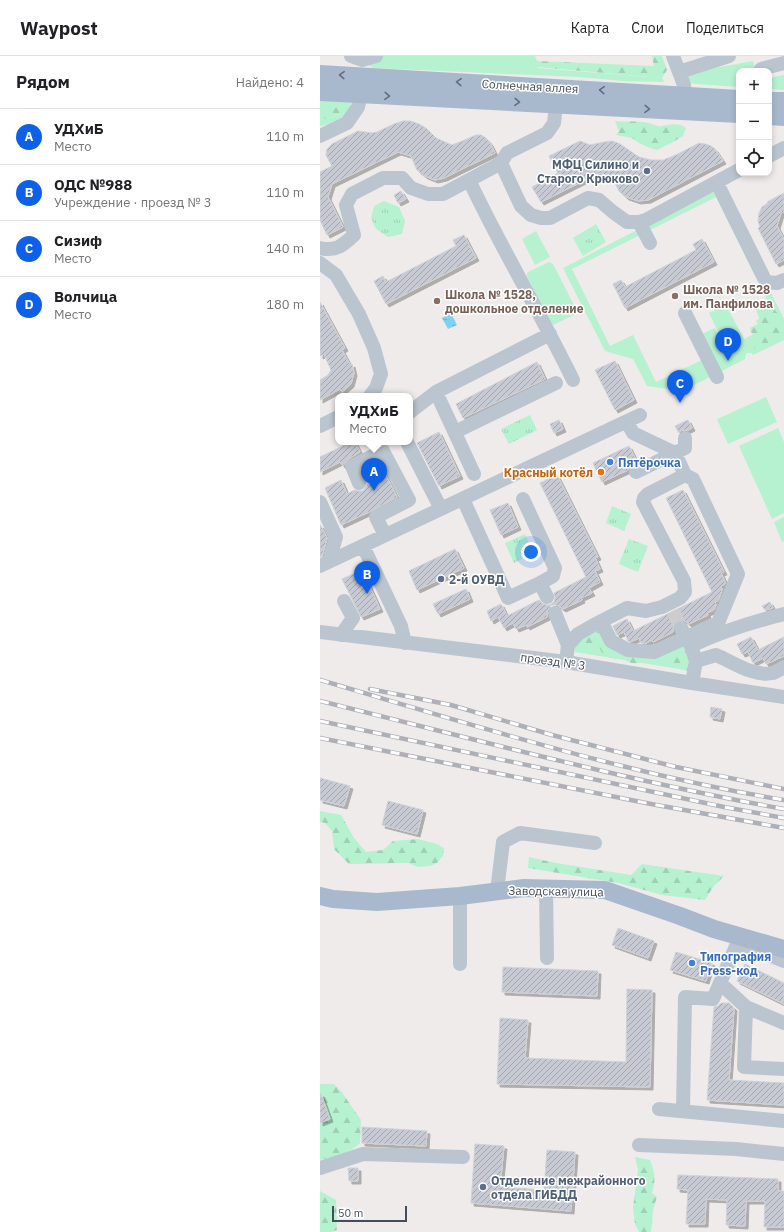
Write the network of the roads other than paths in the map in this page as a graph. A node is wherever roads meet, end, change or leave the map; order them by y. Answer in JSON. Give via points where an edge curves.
{"nodes":[{"id":1,"x":376,"y":56,"type":"edge"},
{"id":2,"x":673,"y":56,"type":"edge"},
{"id":3,"x":729,"y":56,"type":"edge"},
{"id":4,"x":360,"y":62,"type":"edge"},
{"id":5,"x":784,"y":63,"type":"edge"},
{"id":6,"x":768,"y":68,"type":"edge"},
{"id":7,"x":679,"y":72,"type":"junction"},
{"id":8,"x":320,"y":74,"type":"edge"},
{"id":9,"x":320,"y":92,"type":"edge"},
{"id":10,"x":361,"y":94,"type":"junction"},
{"id":11,"x":685,"y":95,"type":"junction"},
{"id":12,"x":736,"y":99,"type":"edge"},
{"id":13,"x":772,"y":101,"type":"edge"},
{"id":14,"x":784,"y":101,"type":"edge"},
{"id":15,"x":556,"y":104,"type":"junction"},
{"id":16,"x":736,"y":114,"type":"edge"},
{"id":17,"x":772,"y":116,"type":"edge"},
{"id":18,"x":784,"y":117,"type":"edge"},
{"id":19,"x":320,"y":136,"type":"edge"},
{"id":20,"x":784,"y":148,"type":"edge"},
{"id":21,"x":772,"y":154,"type":"edge"},
{"id":22,"x":501,"y":163,"type":"junction"},
{"id":23,"x":735,"y":173,"type":"edge"},
{"id":24,"x":469,"y":180,"type":"junction"},
{"id":25,"x":716,"y":182,"type":"junction"},
{"id":26,"x":639,"y":222,"type":"junction"},
{"id":27,"x":650,"y":243,"type":"dead end"},
{"id":28,"x":320,"y":248,"type":"edge"},
{"id":29,"x":320,"y":263,"type":"edge"},
{"id":30,"x":784,"y":280,"type":"edge"},
{"id":31,"x":685,"y":313,"type":"dead end"},
{"id":32,"x":550,"y":334,"type":"junction"},
{"id":33,"x":717,"y":377,"type":"dead end"},
{"id":34,"x":572,"y":380,"type":"dead end"},
{"id":35,"x":556,"y":384,"type":"dead end"},
{"id":36,"x":436,"y":392,"type":"junction"},
{"id":37,"x":372,"y":393,"type":"edge"},
{"id":38,"x":413,"y":410,"type":"edge"},
{"id":39,"x":640,"y":415,"type":"dead end"},
{"id":40,"x":335,"y":418,"type":"edge"},
{"id":41,"x":627,"y":422,"type":"junction"},
{"id":42,"x":320,"y":426,"type":"edge"},
{"id":43,"x":455,"y":432,"type":"junction"},
{"id":44,"x":685,"y":438,"type":"dead end"},
{"id":45,"x":409,"y":445,"type":"edge"},
{"id":46,"x":674,"y":454,"type":"junction"},
{"id":47,"x":636,"y":472,"type":"dead end"},
{"id":48,"x":474,"y":474,"type":"dead end"},
{"id":49,"x":685,"y":475,"type":"junction"},
{"id":50,"x":359,"y":483,"type":"dead end"},
{"id":51,"x":463,"y":498,"type":"junction"},
{"id":52,"x":523,"y":499,"type":"dead end"},
{"id":53,"x":320,"y":502,"type":"edge"},
{"id":54,"x":441,"y":509,"type":"junction"},
{"id":55,"x":385,"y":536,"type":"junction"},
{"id":56,"x":363,"y":546,"type":"junction"},
{"id":57,"x":325,"y":564,"type":"edge"},
{"id":58,"x":540,"y":584,"type":"junction"},
{"id":59,"x":547,"y":596,"type":"dead end"},
{"id":60,"x":344,"y":601,"type":"dead end"},
{"id":61,"x":555,"y":613,"type":"dead end"},
{"id":62,"x":784,"y":614,"type":"edge"},
{"id":63,"x":601,"y":621,"type":"junction"},
{"id":64,"x":320,"y":632,"type":"edge"},
{"id":65,"x":341,"y":635,"type":"junction"},
{"id":66,"x":686,"y":637,"type":"junction"},
{"id":67,"x":405,"y":643,"type":"junction"},
{"id":68,"x":568,"y":645,"type":"junction"},
{"id":69,"x":696,"y":661,"type":"junction"},
{"id":70,"x":566,"y":662,"type":"junction"},
{"id":71,"x":784,"y":667,"type":"edge"},
{"id":72,"x":692,"y":684,"type":"junction"},
{"id":73,"x":784,"y":698,"type":"edge"},
{"id":74,"x":595,"y":842,"type":"dead end"},
{"id":75,"x":546,"y":888,"type":"junction"},
{"id":76,"x":497,"y":891,"type":"junction"},
{"id":77,"x":320,"y":896,"type":"edge"},
{"id":78,"x":460,"y":896,"type":"junction"},
{"id":79,"x":739,"y":940,"type":"junction"},
{"id":80,"x":784,"y":949,"type":"edge"},
{"id":81,"x":547,"y":958,"type":"dead end"},
{"id":82,"x":784,"y":961,"type":"edge"},
{"id":83,"x":460,"y":964,"type":"dead end"},
{"id":84,"x":720,"y":983,"type":"junction"},
{"id":85,"x":746,"y":1007,"type":"junction"},
{"id":86,"x":784,"y":1023,"type":"edge"},
{"id":87,"x":784,"y":1069,"type":"edge"},
{"id":88,"x":659,"y":1109,"type":"dead end"},
{"id":89,"x":683,"y":1111,"type":"junction"},
{"id":90,"x":784,"y":1120,"type":"edge"},
{"id":91,"x":639,"y":1145,"type":"dead end"},
{"id":92,"x":784,"y":1154,"type":"edge"},
{"id":93,"x":463,"y":1157,"type":"dead end"},
{"id":94,"x":320,"y":1168,"type":"edge"}],
"edges":[{"from":1,"to":4,"type":"street"},
{"from":2,"to":7,"type":"street"},
{"from":3,"to":7,"type":"street"},
{"from":4,"to":8,"type":"main road","name":"Солнечная аллея","one_way":true},
{"from":11,"to":4,"type":"main road","name":"Солнечная аллея","one_way":true},
{"from":5,"to":6,"type":"street"},
{"from":7,"to":11,"type":"street"},
{"from":9,"to":10,"type":"main road","name":"Солнечная аллея"},
{"from":10,"to":15,"type":"main road","name":"Солнечная аллея","one_way":true},
{"from":10,"to":19,"type":"street","via":[[358,107],[347,123]]},
{"from":11,"to":12,"type":"main road","name":"Солнечная аллея"},
{"from":13,"to":14,"type":"main road"},
{"from":15,"to":16,"type":"main road","name":"Солнечная аллея","one_way":true},
{"from":15,"to":22,"type":"street","via":[[554,123],[547,133],[507,153]]},
{"from":17,"to":18,"type":"main road"},
{"from":20,"to":21,"type":"street"},
{"from":22,"to":24,"type":"street"},
{"from":22,"to":26,"type":"street","via":[[521,206],[531,215],[550,218],[588,198],[599,200],[627,222]]},
{"from":23,"to":25,"type":"street"},
{"from":24,"to":28,"type":"street","via":[[443,194],[428,194],[411,188],[402,178],[383,178],[352,194],[349,199],[346,205],[354,235],[342,246],[328,250]]},
{"from":24,"to":32,"type":"street"},
{"from":25,"to":26,"type":"street"},
{"from":25,"to":30,"type":"street","via":[[766,282]]},
{"from":26,"to":27,"type":"street"},
{"from":29,"to":37,"type":"street","via":[[336,275],[359,314],[374,348],[381,374]]},
{"from":31,"to":33,"type":"street"},
{"from":32,"to":34,"type":"street"},
{"from":32,"to":36,"type":"street"},
{"from":35,"to":43,"type":"street"},
{"from":36,"to":38,"type":"street"},
{"from":36,"to":43,"type":"street"},
{"from":39,"to":41,"type":"street"},
{"from":40,"to":42,"type":"street"},
{"from":41,"to":46,"type":"street","via":[[633,433]]},
{"from":41,"to":51,"type":"street"},
{"from":43,"to":48,"type":"street"},
{"from":44,"to":46,"type":"street","via":[[685,448]]},
{"from":45,"to":54,"type":"street"},
{"from":46,"to":47,"type":"street"},
{"from":46,"to":49,"type":"street"},
{"from":49,"to":63,"type":"street","via":[[648,494],[643,502],[684,581],[685,592],[671,607],[646,611],[627,608]]},
{"from":49,"to":66,"type":"street","via":[[693,479],[738,574],[718,623]]},
{"from":50,"to":55,"type":"street","via":[[352,466],[383,451],[409,500],[376,517]]},
{"from":51,"to":54,"type":"street"},
{"from":51,"to":58,"type":"street","via":[[508,598]]},
{"from":52,"to":58,"type":"street","via":[[555,568],[553,576]]},
{"from":53,"to":57,"type":"street","via":[[336,537]]},
{"from":54,"to":55,"type":"street"},
{"from":55,"to":56,"type":"street"},
{"from":56,"to":57,"type":"street"},
{"from":56,"to":67,"type":"street","via":[[400,626]]},
{"from":58,"to":59,"type":"street"},
{"from":60,"to":65,"type":"street","via":[[353,618]]},
{"from":61,"to":68,"type":"street"},
{"from":62,"to":66,"type":"street","via":[[707,638]]},
{"from":63,"to":66,"type":"street","via":[[611,641],[628,650],[654,652]]},
{"from":63,"to":68,"type":"street","via":[[578,634]]},
{"from":64,"to":65,"type":"street","name":"проезд № 3"},
{"from":65,"to":67,"type":"street","name":"проезд № 3"},
{"from":66,"to":69,"type":"street"},
{"from":67,"to":70,"type":"street","name":"проезд № 3"},
{"from":68,"to":70,"type":"street"},
{"from":69,"to":71,"type":"street","via":[[716,655],[748,670],[761,673],[774,673]]},
{"from":69,"to":72,"type":"street"},
{"from":70,"to":72,"type":"street","name":"проезд № 3"},
{"from":72,"to":73,"type":"street","name":"проезд № 3"},
{"from":74,"to":76,"type":"street","via":[[520,833],[503,842]]},
{"from":75,"to":76,"type":"main road","name":"Заводская улица"},
{"from":75,"to":79,"type":"main road","name":"Заводская улица","via":[[605,890]]},
{"from":75,"to":81,"type":"street"},
{"from":76,"to":78,"type":"main road","name":"Заводская улица"},
{"from":77,"to":78,"type":"main road","name":"Заводская улица","via":[[377,902]]},
{"from":78,"to":83,"type":"street"},
{"from":79,"to":80,"type":"main road","name":"Заводская улица"},
{"from":79,"to":82,"type":"street"},
{"from":79,"to":84,"type":"street"},
{"from":84,"to":85,"type":"street"},
{"from":84,"to":89,"type":"street","via":[[713,999],[685,997]]},
{"from":85,"to":86,"type":"street"},
{"from":85,"to":87,"type":"street","via":[[744,1067]]},
{"from":88,"to":89,"type":"street"},
{"from":89,"to":90,"type":"street"},
{"from":91,"to":92,"type":"street","via":[[736,1149]]},
{"from":93,"to":94,"type":"street","via":[[363,1154]]}]}
